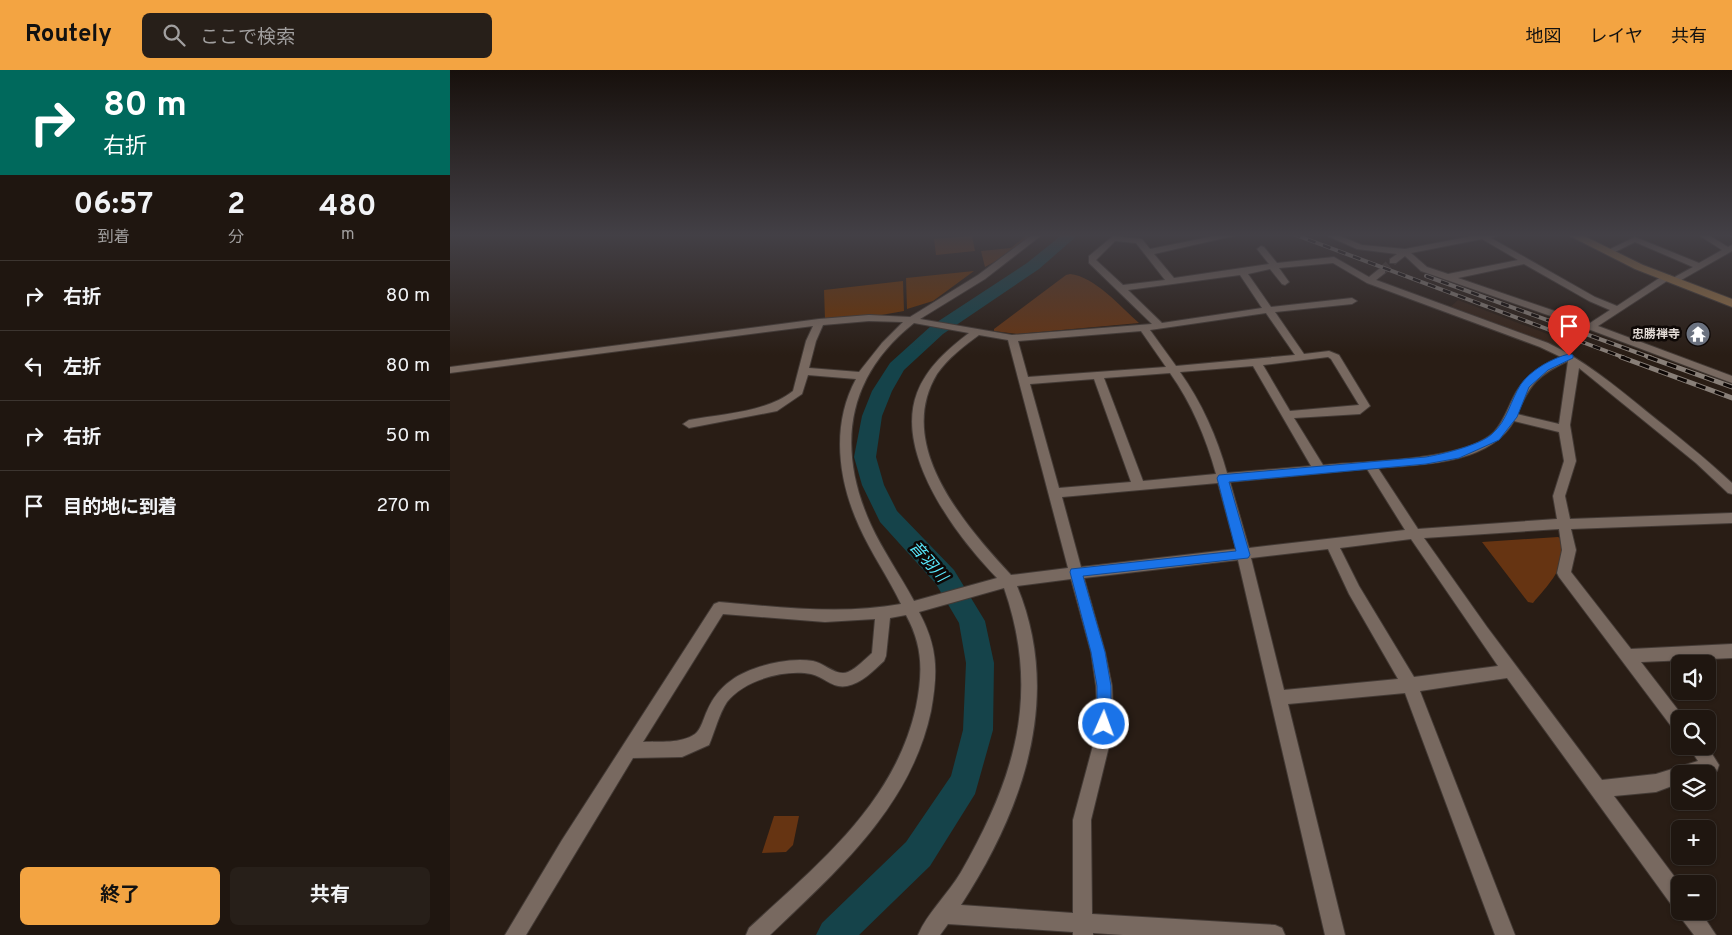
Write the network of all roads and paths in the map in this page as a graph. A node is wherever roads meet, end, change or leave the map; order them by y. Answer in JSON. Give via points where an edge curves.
{"nodes":[{"id":1,"x":985,"y":274,"type":"edge"},
{"id":2,"x":1107,"y":274,"type":"edge"},
{"id":3,"x":1166,"y":274,"type":"edge"},
{"id":4,"x":1225,"y":274,"type":"edge"},
{"id":5,"x":1244,"y":274,"type":"edge"},
{"id":6,"x":1279,"y":274,"type":"edge"},
{"id":7,"x":1359,"y":274,"type":"edge"},
{"id":8,"x":1378,"y":274,"type":"tunnel mouth"},
{"id":9,"x":1439,"y":274,"type":"edge"},
{"id":10,"x":1465,"y":274,"type":"edge"},
{"id":11,"x":1550,"y":274,"type":"edge"},
{"id":12,"x":1660,"y":274,"type":"edge"},
{"id":13,"x":1681,"y":274,"type":"edge"},
{"id":14,"x":1449,"y":278,"type":"junction"},
{"id":15,"x":1671,"y":279,"type":"junction"},
{"id":16,"x":1370,"y":281,"type":"junction"},
{"id":17,"x":1172,"y":282,"type":"junction"},
{"id":18,"x":1284,"y":282,"type":"dead end"},
{"id":19,"x":1122,"y":288,"type":"junction"},
{"id":20,"x":1352,"y":301,"type":"dead end"},
{"id":21,"x":1732,"y":303,"type":"edge"},
{"id":22,"x":1616,"y":309,"type":"junction"},
{"id":23,"x":1268,"y":310,"type":"junction"},
{"id":24,"x":914,"y":320,"type":"junction"},
{"id":25,"x":819,"y":322,"type":"junction"},
{"id":26,"x":1160,"y":326,"type":"junction"},
{"id":27,"x":1591,"y":327,"type":"junction"},
{"id":28,"x":1144,"y":328,"type":"junction"},
{"id":29,"x":975,"y":331,"type":"junction"},
{"id":30,"x":1012,"y":338,"type":"junction"},
{"id":31,"x":1301,"y":357,"type":"junction"},
{"id":32,"x":1572,"y":358,"type":"junction"},
{"id":33,"x":1256,"y":363,"type":"junction"},
{"id":34,"x":1175,"y":369,"type":"junction"},
{"id":35,"x":450,"y":370,"type":"edge"},
{"id":36,"x":803,"y":371,"type":"junction"},
{"id":37,"x":863,"y":376,"type":"junction"},
{"id":38,"x":1098,"y":376,"type":"junction"},
{"id":39,"x":1024,"y":380,"type":"junction"},
{"id":40,"x":1732,"y":380,"type":"edge"},
{"id":41,"x":1287,"y":415,"type":"junction"},
{"id":42,"x":1512,"y":417,"type":"junction"},
{"id":43,"x":690,"y":424,"type":"dead end"},
{"id":44,"x":1565,"y":429,"type":"junction"},
{"id":45,"x":1370,"y":465,"type":"junction"},
{"id":46,"x":1319,"y":469,"type":"junction"},
{"id":47,"x":1223,"y":478,"type":"junction"},
{"id":48,"x":1139,"y":486,"type":"junction"},
{"id":49,"x":1732,"y":490,"type":"edge"},
{"id":50,"x":1055,"y":493,"type":"junction"},
{"id":51,"x":1732,"y":518,"type":"edge"},
{"id":52,"x":1563,"y":524,"type":"junction"},
{"id":53,"x":1414,"y":534,"type":"junction"},
{"id":54,"x":1332,"y":544,"type":"junction"},
{"id":55,"x":1244,"y":555,"type":"junction"},
{"id":56,"x":1076,"y":572,"type":"junction"},
{"id":57,"x":1005,"y":582,"type":"junction"},
{"id":58,"x":912,"y":607,"type":"junction"},
{"id":59,"x":883,"y":613,"type":"junction"},
{"id":60,"x":1732,"y":652,"type":"edge"},
{"id":61,"x":1629,"y":656,"type":"junction"},
{"id":62,"x":1511,"y":670,"type":"junction"},
{"id":63,"x":1410,"y":685,"type":"junction"},
{"id":64,"x":1279,"y":698,"type":"junction"},
{"id":65,"x":1671,"y":713,"type":"edge"},
{"id":66,"x":630,"y":750,"type":"junction"},
{"id":67,"x":1671,"y":778,"type":"edge"},
{"id":68,"x":1600,"y":789,"type":"junction"},
{"id":69,"x":1671,"y":888,"type":"edge"},
{"id":70,"x":945,"y":914,"type":"junction"},
{"id":71,"x":1695,"y":920,"type":"edge"},
{"id":72,"x":1082,"y":929,"type":"edge"},
{"id":73,"x":515,"y":935,"type":"edge"},
{"id":74,"x":756,"y":935,"type":"edge"},
{"id":75,"x":928,"y":935,"type":"edge"},
{"id":76,"x":1275,"y":935,"type":"edge"},
{"id":77,"x":1335,"y":935,"type":"edge"},
{"id":78,"x":1505,"y":935,"type":"edge"},
{"id":79,"x":1706,"y":935,"type":"edge"}],
"edges":[{"from":1,"to":24,"type":"street"},
{"from":2,"to":19,"type":"street"},
{"from":3,"to":17,"type":"street"},
{"from":4,"to":17,"type":"street"},
{"from":5,"to":23,"type":"street"},
{"from":6,"to":18,"type":"street"},
{"from":7,"to":16,"type":"street"},
{"from":8,"to":16,"type":"street"},
{"from":9,"to":14,"type":"street"},
{"from":10,"to":14,"type":"street"},
{"from":11,"to":22,"type":"street"},
{"from":12,"to":15,"type":"main road"},
{"from":13,"to":15,"type":"street"},
{"from":14,"to":27,"type":"street"},
{"from":15,"to":21,"type":"main road"},
{"from":15,"to":22,"type":"street"},
{"from":16,"to":32,"type":"street"},
{"from":17,"to":19,"type":"street"},
{"from":19,"to":26,"type":"street"},
{"from":20,"to":23,"type":"street"},
{"from":22,"to":27,"type":"street"},
{"from":23,"to":26,"type":"street"},
{"from":23,"to":31,"type":"street"},
{"from":24,"to":25,"type":"street","via":[[869,318]]},
{"from":24,"to":29,"type":"street"},
{"from":24,"to":37,"type":"street","via":[[882,351]]},
{"from":25,"to":35,"type":"street"},
{"from":25,"to":36,"type":"street"},
{"from":26,"to":28,"type":"street"},
{"from":27,"to":40,"type":"street"},
{"from":28,"to":30,"type":"street"},
{"from":28,"to":34,"type":"street"},
{"from":29,"to":30,"type":"street"},
{"from":29,"to":57,"type":"street","via":[[950,351],[931,373],[920,400],[918,436],[923,454],[955,516]]},
{"from":30,"to":39,"type":"street"},
{"from":31,"to":33,"type":"street"},
{"from":31,"to":41,"type":"street","via":[[1329,354],[1335,357],[1365,406],[1360,410]]},
{"from":32,"to":42,"type":"street","via":[[1545,368],[1525,386]]},
{"from":32,"to":44,"type":"street"},
{"from":32,"to":49,"type":"street","via":[[1700,460]]},
{"from":33,"to":34,"type":"street"},
{"from":33,"to":41,"type":"street"},
{"from":34,"to":38,"type":"street"},
{"from":34,"to":47,"type":"street","via":[[1204,424]]},
{"from":36,"to":37,"type":"street"},
{"from":36,"to":43,"type":"street","via":[[798,392],[773,408]]},
{"from":37,"to":58,"type":"street","via":[[847,417],[849,476],[866,526]]},
{"from":38,"to":39,"type":"street"},
{"from":38,"to":48,"type":"street"},
{"from":39,"to":50,"type":"street"},
{"from":41,"to":46,"type":"street"},
{"from":42,"to":44,"type":"street"},
{"from":42,"to":45,"type":"street","via":[[1495,438],[1455,455]]},
{"from":44,"to":52,"type":"street","via":[[1570,461],[1559,496]]},
{"from":45,"to":46,"type":"street"},
{"from":45,"to":53,"type":"street"},
{"from":46,"to":47,"type":"street"},
{"from":47,"to":48,"type":"street"},
{"from":47,"to":55,"type":"street"},
{"from":48,"to":50,"type":"street"},
{"from":50,"to":56,"type":"street"},
{"from":51,"to":52,"type":"street"},
{"from":52,"to":53,"type":"street"},
{"from":52,"to":61,"type":"street","via":[[1569,550],[1564,573]]},
{"from":53,"to":54,"type":"street"},
{"from":53,"to":62,"type":"street"},
{"from":54,"to":55,"type":"street"},
{"from":54,"to":63,"type":"street","via":[[1354,590]]},
{"from":55,"to":56,"type":"street"},
{"from":55,"to":64,"type":"street"},
{"from":56,"to":57,"type":"street"},
{"from":56,"to":72,"type":"street","via":[[1098,652],[1105,710],[1103,738],[1082,820]]},
{"from":57,"to":58,"type":"street"},
{"from":57,"to":70,"type":"street","via":[[1019,616],[1027,654],[1030,691],[1022,750],[989,839]]},
{"from":58,"to":59,"type":"street"},
{"from":58,"to":74,"type":"street","via":[[928,655],[926,689],[912,749],[881,806],[831,864]]},
{"from":59,"to":66,"type":"street","via":[[825,616],[720,608]]},
{"from":59,"to":66,"type":"street","via":[[879,656],[850,679],[841,681],[813,667],[792,667],[752,677],[732,687],[722,698],[703,739],[682,749]]},
{"from":60,"to":61,"type":"street"},
{"from":61,"to":65,"type":"street"},
{"from":62,"to":63,"type":"street"},
{"from":62,"to":68,"type":"street"},
{"from":63,"to":64,"type":"street"},
{"from":63,"to":78,"type":"street"},
{"from":64,"to":77,"type":"street"},
{"from":66,"to":73,"type":"street"},
{"from":67,"to":68,"type":"street","via":[[1656,783]]},
{"from":68,"to":69,"type":"street"},
{"from":70,"to":72,"type":"street"},
{"from":70,"to":75,"type":"street"},
{"from":71,"to":79,"type":"street"},
{"from":72,"to":76,"type":"street"}]}
